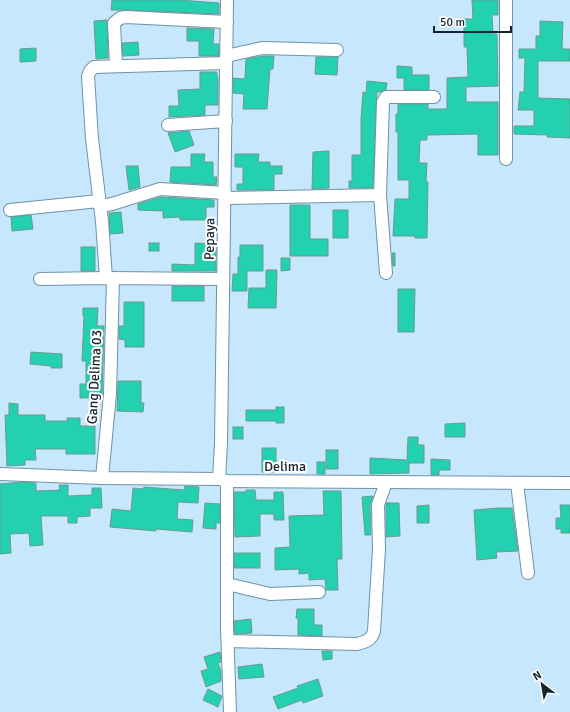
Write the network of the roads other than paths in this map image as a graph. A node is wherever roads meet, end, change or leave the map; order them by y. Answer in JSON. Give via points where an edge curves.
{"nodes":[{"id":1,"x":227,"y":0,"type":"edge"},
{"id":2,"x":506,"y":0,"type":"edge"},
{"id":3,"x":227,"y":22,"type":"junction"},
{"id":4,"x":337,"y":50,"type":"dead end"},
{"id":5,"x":226,"y":60,"type":"junction"},
{"id":6,"x":116,"y":66,"type":"junction"},
{"id":7,"x":434,"y":97,"type":"dead end"},
{"id":8,"x":226,"y":121,"type":"junction"},
{"id":9,"x":168,"y":125,"type":"dead end"},
{"id":10,"x":506,"y":159,"type":"dead end"},
{"id":11,"x":225,"y":195,"type":"junction"},
{"id":12,"x":380,"y":195,"type":"junction"},
{"id":13,"x":99,"y":204,"type":"junction"},
{"id":14,"x":10,"y":210,"type":"dead end"},
{"id":15,"x":386,"y":273,"type":"dead end"},
{"id":16,"x":109,"y":278,"type":"junction"},
{"id":17,"x":40,"y":279,"type":"dead end"},
{"id":18,"x":223,"y":279,"type":"junction"},
{"id":19,"x":0,"y":474,"type":"edge"},
{"id":20,"x":102,"y":478,"type":"junction"},
{"id":21,"x":223,"y":480,"type":"junction"},
{"id":22,"x":386,"y":482,"type":"junction"},
{"id":23,"x":516,"y":483,"type":"junction"},
{"id":24,"x":570,"y":483,"type":"edge"},
{"id":25,"x":528,"y":573,"type":"dead end"},
{"id":26,"x":227,"y":584,"type":"junction"},
{"id":27,"x":319,"y":592,"type":"dead end"},
{"id":28,"x":228,"y":641,"type":"junction"},
{"id":29,"x":230,"y":712,"type":"edge"}],
"edges":[{"from":1,"to":3,"type":"street","name":"Pepaya"},
{"from":2,"to":10,"type":"street"},
{"from":3,"to":5,"type":"street","name":"Pepaya"},
{"from":3,"to":6,"type":"street","via":[[120,18],[114,24]]},
{"from":4,"to":5,"type":"street","via":[[262,48]]},
{"from":5,"to":6,"type":"street"},
{"from":5,"to":8,"type":"street","name":"Pepaya"},
{"from":6,"to":13,"type":"street","name":"Gang Delima 03","via":[[94,67],[88,76]]},
{"from":7,"to":12,"type":"street","via":[[388,97],[383,100]]},
{"from":8,"to":9,"type":"street"},
{"from":8,"to":11,"type":"street","name":"Pepaya"},
{"from":11,"to":12,"type":"street"},
{"from":11,"to":13,"type":"street","via":[[160,189],[112,204]]},
{"from":11,"to":18,"type":"street","name":"Pepaya"},
{"from":12,"to":15,"type":"street"},
{"from":13,"to":14,"type":"street"},
{"from":13,"to":16,"type":"street","name":"Gang Delima 03"},
{"from":16,"to":17,"type":"street"},
{"from":16,"to":18,"type":"street"},
{"from":16,"to":20,"type":"street","name":"Gang Delima 03","via":[[110,394]]},
{"from":18,"to":21,"type":"street","name":"Pepaya"},
{"from":19,"to":20,"type":"street","name":"Delima"},
{"from":20,"to":21,"type":"street","name":"Delima"},
{"from":21,"to":22,"type":"street","name":"Delima"},
{"from":21,"to":26,"type":"street","name":"Pepaya"},
{"from":22,"to":23,"type":"street","name":"Delima"},
{"from":22,"to":28,"type":"street","via":[[378,504],[379,549],[373,636],[368,641],[357,644]]},
{"from":23,"to":24,"type":"street","name":"Delima"},
{"from":23,"to":25,"type":"street"},
{"from":26,"to":27,"type":"street","via":[[270,594]]},
{"from":26,"to":28,"type":"street","name":"Pepaya"},
{"from":28,"to":29,"type":"street","name":"Pepaya"}]}
